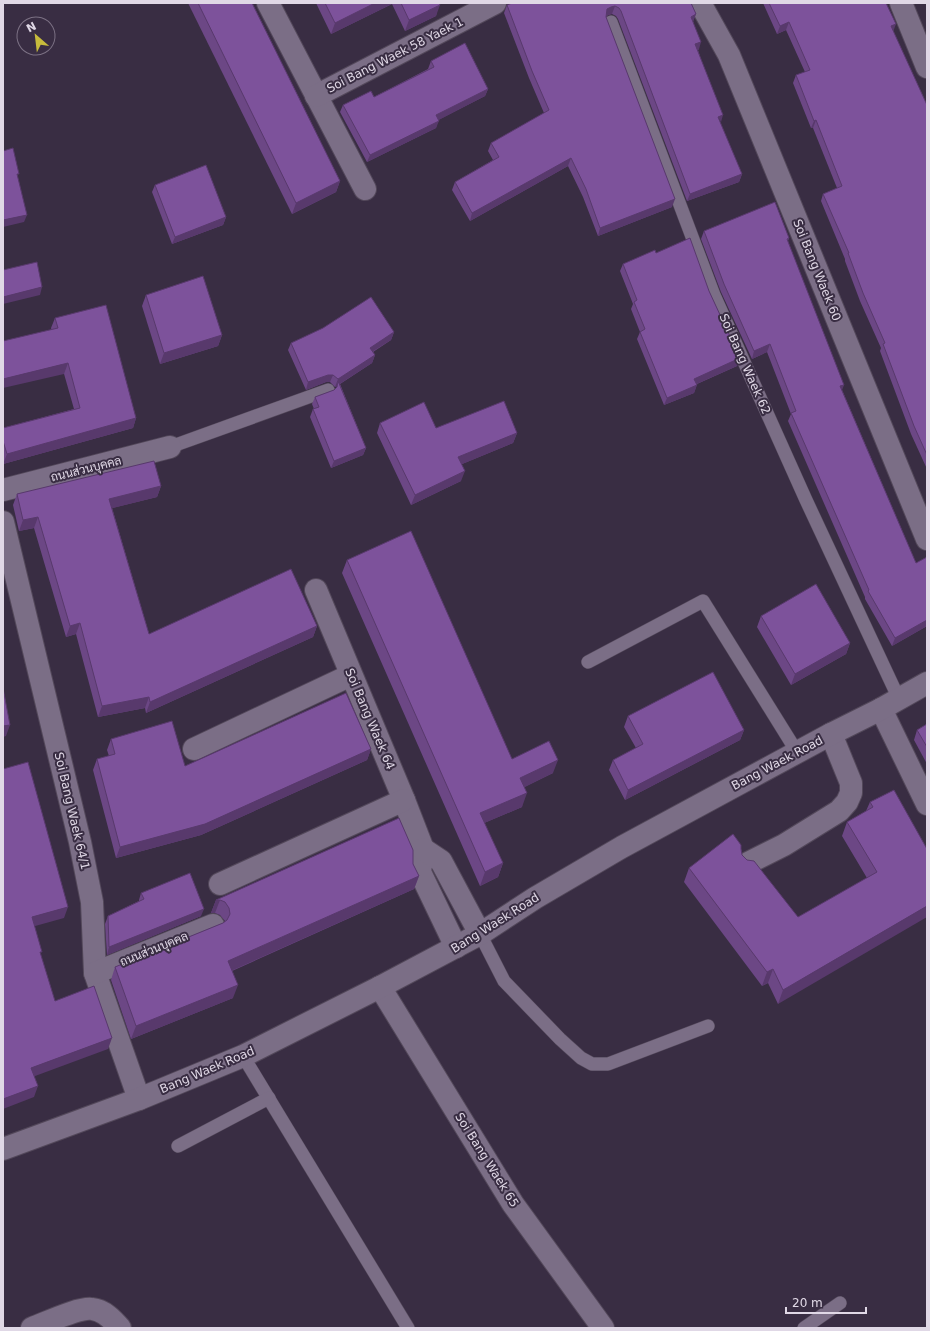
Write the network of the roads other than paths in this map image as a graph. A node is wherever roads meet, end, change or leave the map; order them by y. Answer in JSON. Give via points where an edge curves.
{"nodes":[{"id":1,"x":268,"y":3,"type":"edge"},
{"id":2,"x":495,"y":3,"type":"edge"},
{"id":3,"x":700,"y":3,"type":"edge"},
{"id":4,"x":907,"y":5,"type":"edge"},
{"id":5,"x":611,"y":22,"type":"edge"},
{"id":6,"x":927,"y":67,"type":"edge"},
{"id":7,"x":316,"y":96,"type":"junction"},
{"id":8,"x":365,"y":189,"type":"dead end"},
{"id":9,"x":328,"y":390,"type":"dead end"},
{"id":10,"x":170,"y":448,"type":"joint"},
{"id":11,"x":3,"y":490,"type":"edge"},
{"id":12,"x":3,"y":522,"type":"edge"},
{"id":13,"x":927,"y":539,"type":"edge"},
{"id":14,"x":316,"y":590,"type":"dead end"},
{"id":15,"x":588,"y":662,"type":"dead end"},
{"id":16,"x":351,"y":676,"type":"junction"},
{"id":17,"x":927,"y":683,"type":"edge"},
{"id":18,"x":890,"y":704,"type":"junction"},
{"id":19,"x":831,"y":734,"type":"junction"},
{"id":20,"x":194,"y":749,"type":"dead end"},
{"id":21,"x":797,"y":752,"type":"junction"},
{"id":22,"x":404,"y":800,"type":"junction"},
{"id":23,"x":927,"y":804,"type":"edge"},
{"id":24,"x":423,"y":849,"type":"junction"},
{"id":25,"x":748,"y":863,"type":"edge"},
{"id":26,"x":220,"y":884,"type":"dead end"},
{"id":27,"x":213,"y":925,"type":"edge"},
{"id":28,"x":480,"y":934,"type":"junction"},
{"id":29,"x":456,"y":947,"type":"junction"},
{"id":30,"x":95,"y":973,"type":"junction"},
{"id":31,"x":380,"y":987,"type":"junction"},
{"id":32,"x":708,"y":1026,"type":"dead end"},
{"id":33,"x":242,"y":1056,"type":"junction"},
{"id":34,"x":269,"y":1098,"type":"junction"},
{"id":35,"x":139,"y":1099,"type":"junction"},
{"id":36,"x":178,"y":1146,"type":"dead end"},
{"id":37,"x":3,"y":1149,"type":"edge"},
{"id":38,"x":840,"y":1303,"type":"dead end"},
{"id":39,"x":32,"y":1328,"type":"edge"},
{"id":40,"x":120,"y":1328,"type":"edge"},
{"id":41,"x":408,"y":1328,"type":"edge"},
{"id":42,"x":603,"y":1328,"type":"edge"},
{"id":43,"x":804,"y":1328,"type":"edge"}],
"edges":[{"from":1,"to":7,"type":"street"},
{"from":2,"to":7,"type":"street","name":"Soi Bang Waek 58 Yaek 1"},
{"from":3,"to":13,"type":"street","name":"Soi Bang Waek 60","via":[[729,54]]},
{"from":4,"to":6,"type":"street"},
{"from":5,"to":18,"type":"lane","name":"Soi Bang Waek 62","via":[[714,295],[806,500]]},
{"from":7,"to":8,"type":"street"},
{"from":9,"to":10,"type":"lane"},
{"from":10,"to":11,"type":"street","name":"ถนนส่วนบุคคล"},
{"from":12,"to":30,"type":"street","name":"Soi Bang Waek 64/1","via":[[80,842],[92,902]]},
{"from":14,"to":16,"type":"street","name":"Soi Bang Waek 64"},
{"from":15,"to":21,"type":"lane","via":[[704,601]]},
{"from":16,"to":20,"type":"street"},
{"from":16,"to":22,"type":"street","name":"Soi Bang Waek 64"},
{"from":17,"to":18,"type":"street","name":"Bang Waek Road"},
{"from":18,"to":19,"type":"street","name":"Bang Waek Road"},
{"from":18,"to":23,"type":"street"},
{"from":19,"to":21,"type":"street","name":"Bang Waek Road"},
{"from":19,"to":25,"type":"street","via":[[851,784],[848,802],[839,811],[784,845]]},
{"from":21,"to":28,"type":"street","name":"Bang Waek Road","via":[[622,847]]},
{"from":22,"to":24,"type":"street","name":"Soi Bang Waek 64"},
{"from":22,"to":26,"type":"street"},
{"from":24,"to":28,"type":"street","via":[[441,861]]},
{"from":24,"to":29,"type":"street","name":"Soi Bang Waek 64","via":[[420,872]]},
{"from":27,"to":30,"type":"street","name":"ถนนส่วนบุคคล"},
{"from":28,"to":29,"type":"street","name":"Bang Waek Road"},
{"from":28,"to":32,"type":"lane","via":[[504,981],[560,1039],[581,1058],[592,1064],[608,1064]]},
{"from":29,"to":31,"type":"street","name":"Bang Waek Road"},
{"from":30,"to":35,"type":"street","name":"Soi Bang Waek 64/1"},
{"from":31,"to":33,"type":"street","name":"Bang Waek Road"},
{"from":31,"to":42,"type":"street","name":"Soi Bang Waek 65","via":[[513,1204]]},
{"from":33,"to":34,"type":"lane"},
{"from":33,"to":35,"type":"street","name":"Bang Waek Road"},
{"from":34,"to":36,"type":"lane"},
{"from":34,"to":41,"type":"lane"},
{"from":35,"to":37,"type":"street","name":"Bang Waek Road"},
{"from":38,"to":43,"type":"lane"},
{"from":39,"to":40,"type":"street","via":[[80,1310],[92,1309],[105,1313]]}]}
